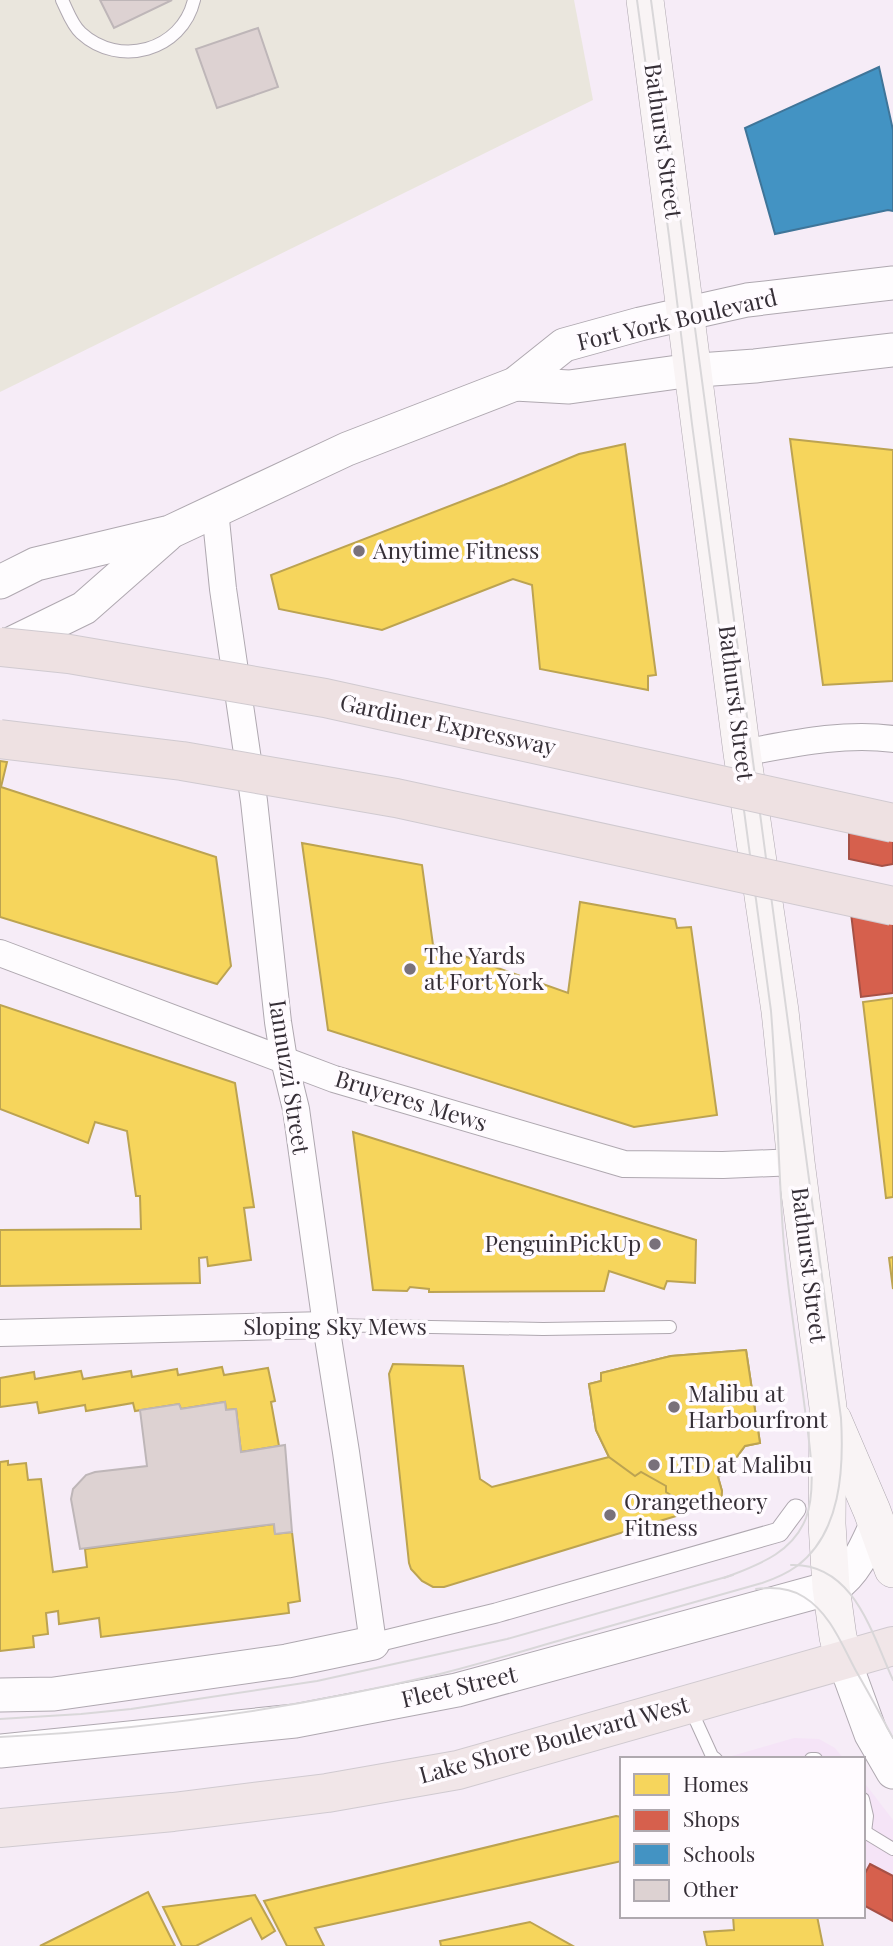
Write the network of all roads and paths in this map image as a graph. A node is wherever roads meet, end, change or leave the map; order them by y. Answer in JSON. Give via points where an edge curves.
{"nodes":[{"id":1,"x":62,"y":0,"type":"edge"},
{"id":2,"x":194,"y":0,"type":"edge"},
{"id":3,"x":645,"y":0,"type":"edge"},
{"id":4,"x":893,"y":284,"type":"edge"},
{"id":5,"x":686,"y":313,"type":"junction"},
{"id":6,"x":893,"y":350,"type":"edge"},
{"id":7,"x":694,"y":370,"type":"junction"},
{"id":8,"x":515,"y":384,"type":"junction"},
{"id":9,"x":215,"y":510,"type":"junction"},
{"id":10,"x":170,"y":532,"type":"junction"},
{"id":11,"x":0,"y":582,"type":"edge"},
{"id":12,"x":0,"y":648,"type":"edge"},
{"id":13,"x":0,"y":739,"type":"edge"},
{"id":14,"x":893,"y":739,"type":"edge"},
{"id":15,"x":742,"y":753,"type":"junction"},
{"id":16,"x":893,"y":823,"type":"edge"},
{"id":17,"x":893,"y":906,"type":"edge"},
{"id":18,"x":0,"y":953,"type":"edge"},
{"id":19,"x":284,"y":1060,"type":"junction"},
{"id":20,"x":796,"y":1162,"type":"junction"},
{"id":21,"x":326,"y":1325,"type":"junction"},
{"id":22,"x":670,"y":1327,"type":"dead end"},
{"id":23,"x":0,"y":1333,"type":"edge"},
{"id":24,"x":828,"y":1406,"type":"junction"},
{"id":25,"x":796,"y":1509,"type":"dead end"},
{"id":26,"x":876,"y":1525,"type":"junction"},
{"id":27,"x":893,"y":1569,"type":"edge"},
{"id":28,"x":831,"y":1587,"type":"junction"},
{"id":29,"x":373,"y":1643,"type":"junction"},
{"id":30,"x":893,"y":1646,"type":"edge"},
{"id":31,"x":845,"y":1660,"type":"junction"},
{"id":32,"x":0,"y":1695,"type":"edge"},
{"id":33,"x":689,"y":1705,"type":"junction"},
{"id":34,"x":0,"y":1751,"type":"edge"},
{"id":35,"x":713,"y":1757,"type":"edge"},
{"id":36,"x":893,"y":1772,"type":"edge"},
{"id":37,"x":865,"y":1808,"type":"edge"},
{"id":38,"x":865,"y":1827,"type":"edge"},
{"id":39,"x":0,"y":1828,"type":"edge"},
{"id":40,"x":865,"y":1833,"type":"edge"},
{"id":41,"x":891,"y":1846,"type":"edge"}],
"edges":[{"from":1,"to":2,"type":"lane","via":[[79,32],[118,52],[141,51],[162,43],[180,29]]},
{"from":3,"to":5,"type":"main road","name":"Bathurst Street"},
{"from":4,"to":5,"type":"street","name":"Fort York Boulevard","via":[[747,300]]},
{"from":5,"to":7,"type":"main road","name":"Bathurst Street"},
{"from":5,"to":8,"type":"street","name":"Fort York Boulevard","via":[[564,345]]},
{"from":6,"to":7,"type":"street","name":"Fort York Boulevard"},
{"from":7,"to":8,"type":"street","name":"Fort York Boulevard","via":[[569,387]]},
{"from":7,"to":15,"type":"main road","name":"Bathurst Street"},
{"from":8,"to":9,"type":"street","name":"Fort York Boulevard","via":[[348,449]]},
{"from":9,"to":10,"type":"street","name":"Fort York Boulevard"},
{"from":9,"to":19,"type":"street","name":"Iannuzzi Street"},
{"from":10,"to":11,"type":"street","name":"Fort York Boulevard","via":[[36,564]]},
{"from":10,"to":12,"type":"street","name":"Fort York Boulevard","via":[[84,608]]},
{"from":12,"to":16,"type":"highway","name":"Gardiner Expressway","bridge":true,"via":[[69,654],[325,698]]},
{"from":13,"to":17,"type":"highway","bridge":true,"via":[[182,761],[396,798]]},
{"from":14,"to":15,"type":"street","via":[[869,736]]},
{"from":15,"to":20,"type":"main road","name":"Bathurst Street","via":[[780,1011]]},
{"from":18,"to":19,"type":"street","name":"Bruyeres Mews"},
{"from":19,"to":20,"type":"street","name":"Bruyeres Mews","via":[[334,1079],[624,1164]]},
{"from":19,"to":21,"type":"street","name":"Iannuzzi Street","via":[[296,1109]]},
{"from":20,"to":24,"type":"main road","name":"Bathurst Street"},
{"from":21,"to":22,"type":"lane","name":"Sloping Sky Mews"},
{"from":21,"to":23,"type":"street","name":"Sloping Sky Mews"},
{"from":21,"to":29,"type":"street","name":"Iannuzzi Street"},
{"from":24,"to":26,"type":"main road","name":"Bathurst Street"},
{"from":24,"to":28,"type":"main road","name":"Bathurst Street"},
{"from":25,"to":29,"type":"street","via":[[779,1532]]},
{"from":26,"to":27,"type":"main road","name":"Bathurst Street"},
{"from":26,"to":28,"type":"street","name":"Fleet Street","via":[[853,1569]]},
{"from":28,"to":31,"type":"main road","name":"Bathurst Street"},
{"from":28,"to":34,"type":"street","name":"Fleet Street","via":[[457,1690],[295,1721]]},
{"from":29,"to":32,"type":"street","via":[[287,1661],[68,1692]]},
{"from":30,"to":31,"type":"highway","name":"Lake Shore Boulevard West"},
{"from":31,"to":33,"type":"highway","name":"Lake Shore Boulevard West"},
{"from":31,"to":36,"type":"street","name":"Bathurst Street","via":[[871,1734]]},
{"from":33,"to":35,"type":"lane"},
{"from":33,"to":39,"type":"highway","name":"Lake Shore Boulevard West","via":[[419,1777],[173,1812]]},
{"from":37,"to":38,"type":"lane"},
{"from":40,"to":41,"type":"lane"}]}
